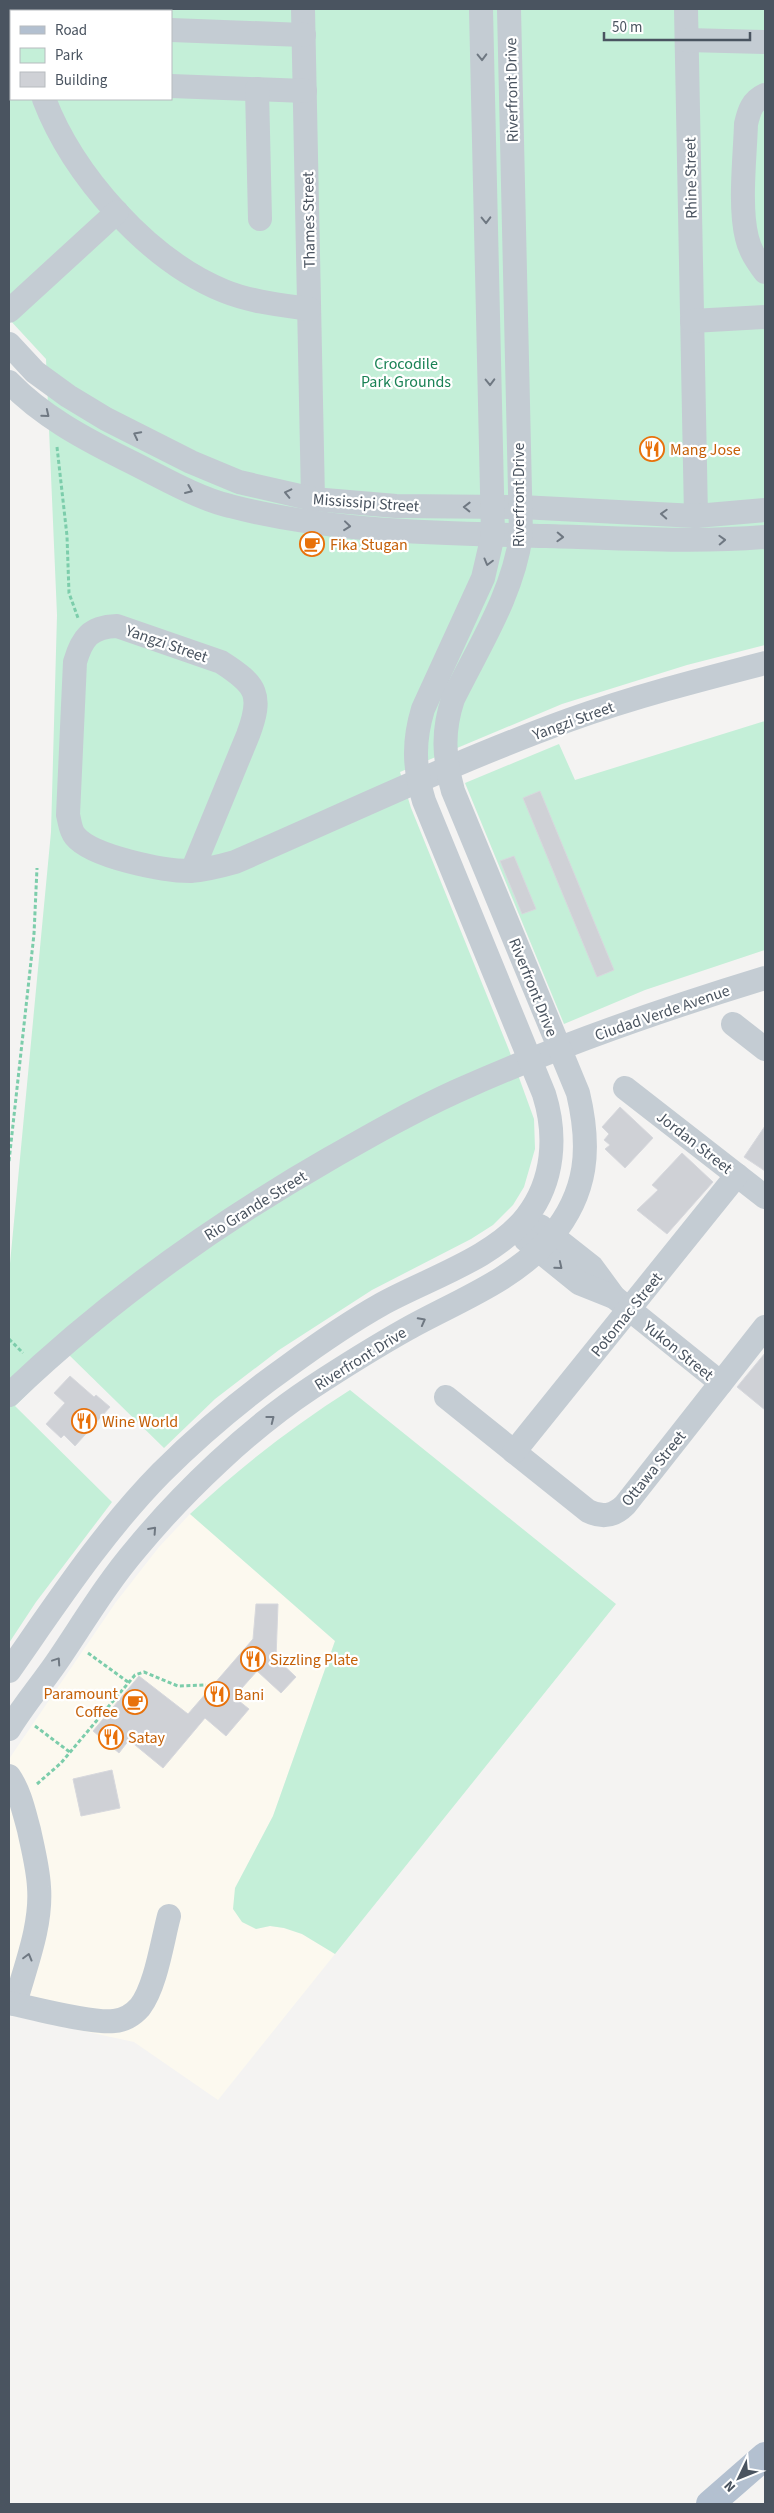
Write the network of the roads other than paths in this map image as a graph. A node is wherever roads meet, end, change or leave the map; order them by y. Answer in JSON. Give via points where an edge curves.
{"nodes":[{"id":1,"x":303,"y":9,"type":"edge"},
{"id":2,"x":481,"y":9,"type":"edge"},
{"id":3,"x":509,"y":9,"type":"edge"},
{"id":4,"x":686,"y":9,"type":"edge"},
{"id":5,"x":177,"y":23,"type":"edge"},
{"id":6,"x":304,"y":35,"type":"junction"},
{"id":7,"x":687,"y":40,"type":"junction"},
{"id":8,"x":765,"y":42,"type":"edge"},
{"id":9,"x":172,"y":86,"type":"edge"},
{"id":10,"x":257,"y":89,"type":"junction"},
{"id":11,"x":305,"y":90,"type":"junction"},
{"id":12,"x":765,"y":95,"type":"edge"},
{"id":13,"x":44,"y":100,"type":"edge"},
{"id":14,"x":117,"y":212,"type":"junction"},
{"id":15,"x":260,"y":219,"type":"dead end"},
{"id":16,"x":765,"y":272,"type":"edge"},
{"id":17,"x":310,"y":309,"type":"junction"},
{"id":18,"x":9,"y":311,"type":"edge"},
{"id":19,"x":765,"y":317,"type":"edge"},
{"id":20,"x":692,"y":321,"type":"junction"},
{"id":21,"x":9,"y":344,"type":"edge"},
{"id":22,"x":9,"y":382,"type":"edge"},
{"id":23,"x":314,"y":499,"type":"junction"},
{"id":24,"x":493,"y":507,"type":"junction"},
{"id":25,"x":521,"y":507,"type":"junction"},
{"id":26,"x":765,"y":510,"type":"edge"},
{"id":27,"x":696,"y":516,"type":"junction"},
{"id":28,"x":493,"y":535,"type":"junction"},
{"id":29,"x":521,"y":535,"type":"junction"},
{"id":30,"x":765,"y":537,"type":"edge"},
{"id":31,"x":765,"y":663,"type":"edge"},
{"id":32,"x":447,"y":770,"type":"junction"},
{"id":33,"x":418,"y":782,"type":"junction"},
{"id":34,"x":192,"y":871,"type":"junction"},
{"id":35,"x":765,"y":978,"type":"edge"},
{"id":36,"x":733,"y":1024,"type":"dead end"},
{"id":37,"x":559,"y":1048,"type":"junction"},
{"id":38,"x":765,"y":1049,"type":"edge"},
{"id":39,"x":531,"y":1060,"type":"junction"},
{"id":40,"x":625,"y":1088,"type":"dead end"},
{"id":41,"x":737,"y":1175,"type":"junction"},
{"id":42,"x":765,"y":1197,"type":"edge"},
{"id":43,"x":521,"y":1223,"type":"junction"},
{"id":44,"x":545,"y":1243,"type":"junction"},
{"id":45,"x":621,"y":1303,"type":"junction"},
{"id":46,"x":765,"y":1327,"type":"edge"},
{"id":47,"x":721,"y":1383,"type":"junction"},
{"id":48,"x":9,"y":1395,"type":"edge"},
{"id":49,"x":446,"y":1397,"type":"dead end"},
{"id":50,"x":514,"y":1452,"type":"junction"},
{"id":51,"x":9,"y":1671,"type":"edge"},
{"id":52,"x":12,"y":1716,"type":"edge"},
{"id":53,"x":14,"y":1786,"type":"edge"},
{"id":54,"x":169,"y":1916,"type":"dead end"},
{"id":55,"x":12,"y":2004,"type":"edge"},
{"id":56,"x":765,"y":2456,"type":"edge"},
{"id":57,"x":710,"y":2504,"type":"edge"}],
"edges":[{"from":1,"to":6,"type":"street","name":"Thames Street"},
{"from":2,"to":24,"type":"street","name":"Riverfront Drive","one_way":true},
{"from":3,"to":25,"type":"street","name":"Riverfront Drive"},
{"from":4,"to":7,"type":"street","name":"Rhine Street"},
{"from":5,"to":6,"type":"street"},
{"from":6,"to":11,"type":"street","name":"Thames Street"},
{"from":7,"to":8,"type":"street"},
{"from":7,"to":20,"type":"street","name":"Rhine Street"},
{"from":9,"to":10,"type":"street"},
{"from":10,"to":11,"type":"street"},
{"from":10,"to":15,"type":"street"},
{"from":11,"to":17,"type":"street","name":"Thames Street"},
{"from":12,"to":16,"type":"street","via":[[758,98],[749,110],[746,124],[744,216],[754,257]]},
{"from":13,"to":14,"type":"street","via":[[66,143]]},
{"from":14,"to":17,"type":"street","via":[[148,243],[185,270],[224,292],[261,302]]},
{"from":14,"to":18,"type":"street"},
{"from":17,"to":23,"type":"street","name":"Thames Street"},
{"from":19,"to":20,"type":"street"},
{"from":20,"to":27,"type":"street","name":"Rhine Street"},
{"from":23,"to":21,"type":"street","name":"Mississipi Street","one_way":true,"via":[[239,482],[106,419],[35,372]]},
{"from":22,"to":28,"type":"street","name":"Mississipi Street","one_way":true,"via":[[54,421],[178,485],[228,506],[310,522],[393,531]]},
{"from":24,"to":23,"type":"street","name":"Mississipi Street","one_way":true,"via":[[396,506]]},
{"from":24,"to":25,"type":"street","name":"Mississipi Street"},
{"from":24,"to":28,"type":"street","name":"Riverfront Drive"},
{"from":27,"to":25,"type":"street","name":"Mississipi Street","one_way":true},
{"from":25,"to":29,"type":"street","name":"Riverfront Drive"},
{"from":26,"to":27,"type":"street","name":"Mississipi Street"},
{"from":28,"to":29,"type":"street","name":"Mississipi Street"},
{"from":28,"to":33,"type":"street","name":"Riverfront Drive","one_way":true,"via":[[483,578],[423,709],[415,744]]},
{"from":29,"to":30,"type":"street","name":"Mississipi Street","one_way":true,"via":[[690,541]]},
{"from":29,"to":32,"type":"street","name":"Riverfront Drive","via":[[510,584],[448,715],[444,751]]},
{"from":31,"to":32,"type":"street","name":"Yangzi Street","via":[[611,706]]},
{"from":32,"to":33,"type":"street","name":"Yangzi Street"},
{"from":32,"to":37,"type":"street","name":"Riverfront Drive"},
{"from":33,"to":34,"type":"street","name":"Yangzi Street","via":[[236,862]]},
{"from":33,"to":39,"type":"street","name":"Riverfront Drive"},
{"from":34,"to":34,"type":"street","name":"Yangzi Street","via":[[152,867],[125,860],[83,843],[70,827],[75,662],[80,647],[101,627],[117,626],[221,662],[234,670],[257,699],[248,734]]},
{"from":35,"to":37,"type":"street","name":"Ciudad Verde Avenue","via":[[648,1014]]},
{"from":36,"to":38,"type":"street"},
{"from":37,"to":39,"type":"street","name":"Ciudad Verde Avenue"},
{"from":37,"to":44,"type":"street","name":"Riverfront Drive","via":[[578,1093],[586,1126],[586,1160],[566,1217]]},
{"from":39,"to":43,"type":"street","name":"Riverfront Drive","via":[[552,1116],[552,1151],[540,1195]]},
{"from":39,"to":48,"type":"street","name":"Rio Grande Street","via":[[398,1120],[224,1222],[57,1349]]},
{"from":40,"to":41,"type":"street","name":"Jordan Street"},
{"from":41,"to":42,"type":"street","name":"Jordan Street"},
{"from":41,"to":45,"type":"street","name":"Potomac Street"},
{"from":43,"to":44,"type":"street","name":"Yukon Street"},
{"from":43,"to":51,"type":"street","name":"Riverfront Drive","via":[[480,1254],[380,1305],[289,1365],[227,1412],[160,1474],[108,1534]]},
{"from":44,"to":45,"type":"street","name":"Yukon Street","via":[[579,1283]]},
{"from":52,"to":44,"type":"street","name":"Riverfront Drive","one_way":true,"via":[[71,1640],[134,1550],[183,1495],[249,1436],[310,1389],[406,1329],[501,1279]]},
{"from":45,"to":47,"type":"street","name":"Yukon Street"},
{"from":45,"to":50,"type":"street","name":"Potomac Street"},
{"from":46,"to":47,"type":"street","name":"Ottawa Street"},
{"from":47,"to":50,"type":"street","name":"Ottawa Street","via":[[625,1505],[613,1514],[588,1512]]},
{"from":49,"to":50,"type":"street","name":"Ottawa Street"},
{"from":55,"to":53,"type":"street","one_way":true,"via":[[33,1937],[39,1889],[35,1856]]},
{"from":54,"to":55,"type":"street","via":[[153,1980],[141,2006],[129,2017],[113,2022]]},
{"from":56,"to":57,"type":"main road"}]}
